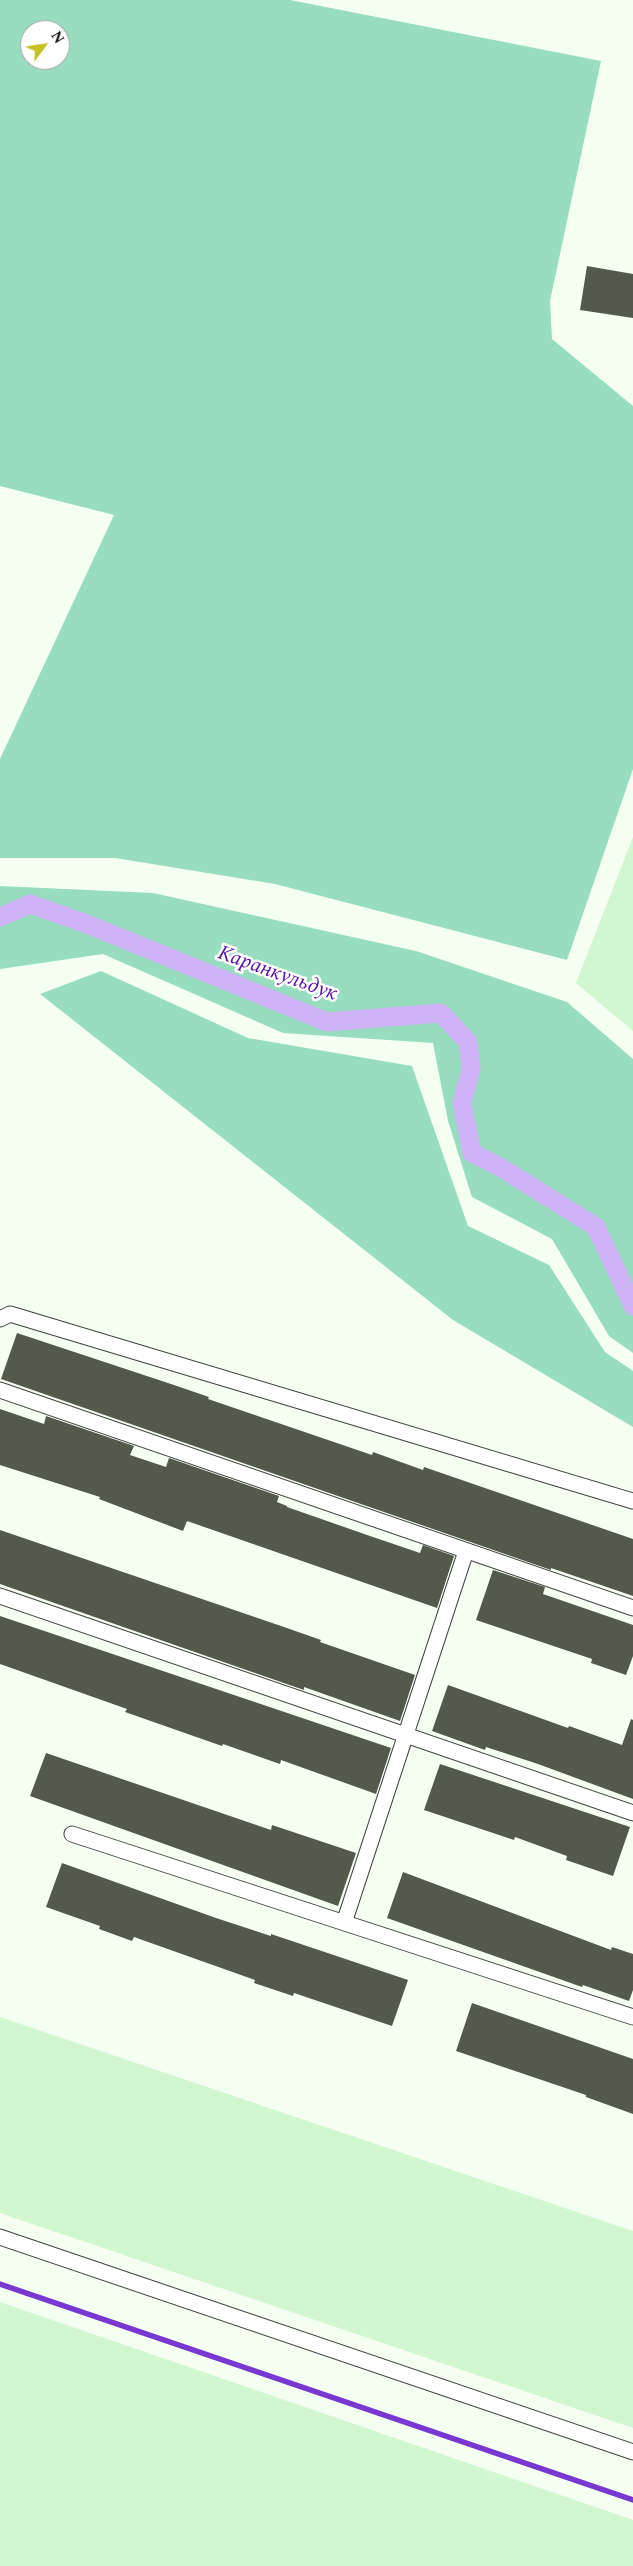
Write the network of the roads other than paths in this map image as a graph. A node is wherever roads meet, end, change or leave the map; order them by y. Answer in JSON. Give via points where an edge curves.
{"nodes":[{"id":1,"x":0,"y":1318,"type":"edge"},
{"id":2,"x":0,"y":1390,"type":"edge"},
{"id":3,"x":633,"y":1502,"type":"edge"},
{"id":4,"x":466,"y":1551,"type":"junction"},
{"id":5,"x":0,"y":1596,"type":"edge"},
{"id":6,"x":633,"y":1608,"type":"edge"},
{"id":7,"x":405,"y":1735,"type":"junction"},
{"id":8,"x":633,"y":1813,"type":"edge"},
{"id":9,"x":72,"y":1834,"type":"dead end"},
{"id":10,"x":344,"y":1923,"type":"junction"},
{"id":11,"x":633,"y":2016,"type":"edge"},
{"id":12,"x":0,"y":2237,"type":"edge"},
{"id":13,"x":633,"y":2452,"type":"edge"}],
"edges":[{"from":1,"to":3,"type":"street","via":[[10,1314]]},
{"from":2,"to":4,"type":"street"},
{"from":4,"to":6,"type":"street"},
{"from":4,"to":7,"type":"street"},
{"from":5,"to":7,"type":"street"},
{"from":7,"to":8,"type":"street"},
{"from":7,"to":10,"type":"street"},
{"from":9,"to":10,"type":"street"},
{"from":10,"to":11,"type":"street"},
{"from":12,"to":13,"type":"street"}]}
